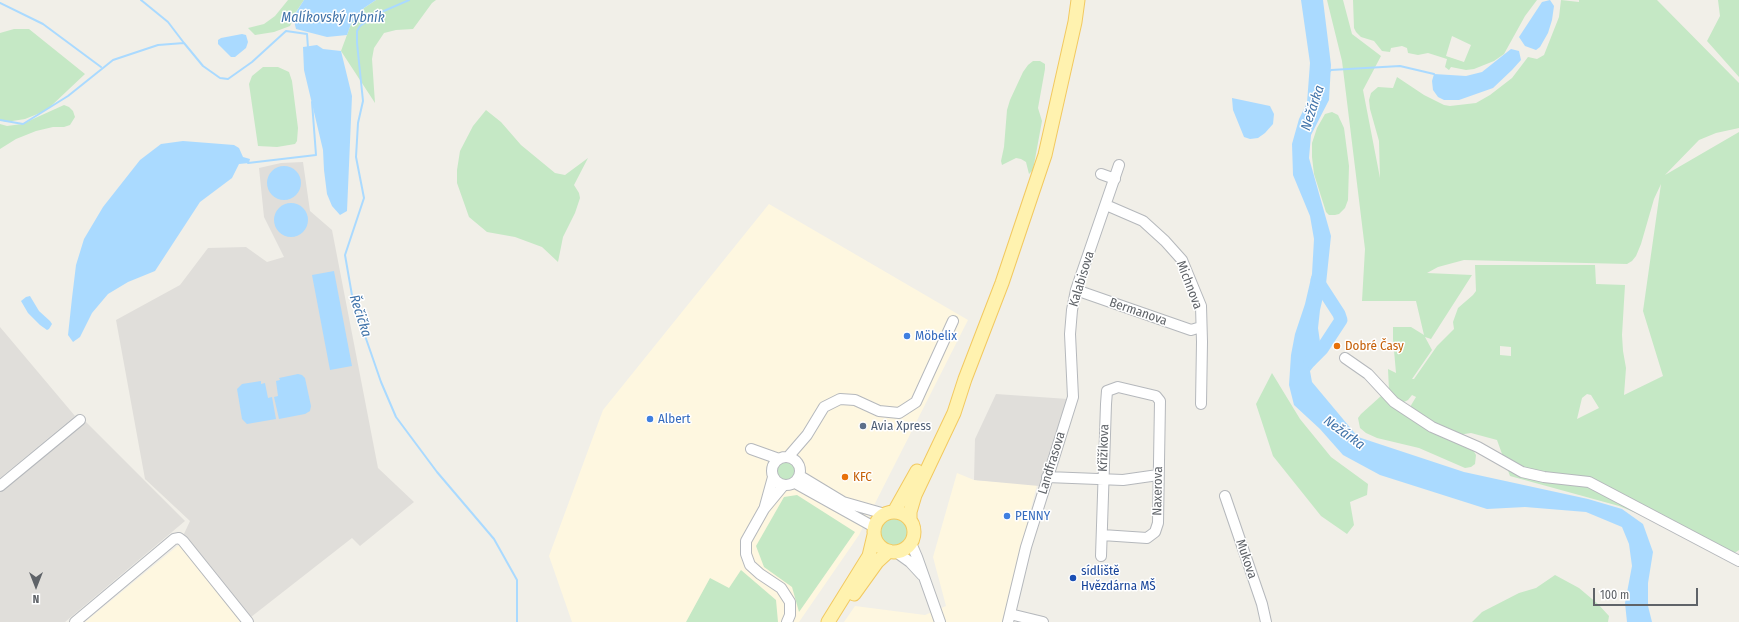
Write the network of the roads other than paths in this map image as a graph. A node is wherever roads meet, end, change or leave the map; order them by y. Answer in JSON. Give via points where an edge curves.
{"nodes":[{"id":1,"x":1078,"y":0,"type":"edge"},
{"id":2,"x":1119,"y":166,"type":"dead end"},
{"id":3,"x":1101,"y":174,"type":"dead end"},
{"id":4,"x":1115,"y":179,"type":"junction"},
{"id":5,"x":1106,"y":205,"type":"junction"},
{"id":6,"x":1076,"y":290,"type":"junction"},
{"id":7,"x":953,"y":321,"type":"dead end"},
{"id":8,"x":1201,"y":327,"type":"junction"},
{"id":9,"x":1345,"y":358,"type":"dead end"},
{"id":10,"x":965,"y":379,"type":"junction"},
{"id":11,"x":1156,"y":396,"type":"joint"},
{"id":12,"x":1073,"y":397,"type":"joint"},
{"id":13,"x":1201,"y":404,"type":"dead end"},
{"id":14,"x":80,"y":420,"type":"dead end"},
{"id":15,"x":807,"y":435,"type":"junction"},
{"id":16,"x":783,"y":458,"type":"junction"},
{"id":17,"x":799,"y":464,"type":"junction"},
{"id":18,"x":772,"y":473,"type":"junction"},
{"id":19,"x":1158,"y":475,"type":"junction"},
{"id":20,"x":1047,"y":477,"type":"junction"},
{"id":21,"x":798,"y":479,"type":"junction"},
{"id":22,"x":1104,"y":479,"type":"junction"},
{"id":23,"x":0,"y":486,"type":"edge"},
{"id":24,"x":783,"y":486,"type":"junction"},
{"id":25,"x":1225,"y":496,"type":"dead end"},
{"id":26,"x":764,"y":510,"type":"junction"},
{"id":27,"x":890,"y":513,"type":"junction"},
{"id":28,"x":910,"y":520,"type":"junction"},
{"id":29,"x":874,"y":531,"type":"junction"},
{"id":30,"x":1102,"y":535,"type":"junction"},
{"id":31,"x":911,"y":543,"type":"junction"},
{"id":32,"x":893,"y":552,"type":"junction"},
{"id":33,"x":1101,"y":556,"type":"dead end"},
{"id":34,"x":1739,"y":561,"type":"edge"},
{"id":35,"x":924,"y":578,"type":"junction"},
{"id":36,"x":1009,"y":618,"type":"edge"},
{"id":37,"x":75,"y":622,"type":"edge"},
{"id":38,"x":248,"y":622,"type":"edge"},
{"id":39,"x":787,"y":622,"type":"edge"},
{"id":40,"x":828,"y":622,"type":"edge"},
{"id":41,"x":832,"y":622,"type":"edge"},
{"id":42,"x":940,"y":622,"type":"edge"},
{"id":43,"x":1043,"y":622,"type":"edge"},
{"id":44,"x":1266,"y":622,"type":"edge"}],
"edges":[{"from":1,"to":10,"type":"main road","via":[[1045,155],[1002,283]]},
{"from":2,"to":4,"type":"street","name":"Kalabisova"},
{"from":3,"to":4,"type":"street"},
{"from":4,"to":5,"type":"street","name":"Kalabisova"},
{"from":5,"to":6,"type":"street","name":"Kalabisova"},
{"from":5,"to":8,"type":"street","name":"Michnova","via":[[1143,221],[1166,240],[1182,260],[1201,306]]},
{"from":6,"to":8,"type":"street","name":"Bermanova","via":[[1191,330]]},
{"from":6,"to":12,"type":"street","name":"Kalabisova","via":[[1070,334]]},
{"from":7,"to":15,"type":"street","via":[[916,402],[899,413],[879,412],[855,400],[840,399],[824,407]]},
{"from":8,"to":13,"type":"street","name":"Michnova"},
{"from":9,"to":34,"type":"street","via":[[1368,374],[1394,402],[1432,427],[1478,447],[1522,472],[1589,482]]},
{"from":10,"to":27,"type":"main road","via":[[914,478]]},
{"from":10,"to":28,"type":"main road","via":[[954,413],[915,495]]},
{"from":11,"to":19,"type":"street","name":"Naxerova","via":[[1161,405]]},
{"from":11,"to":22,"type":"street","name":"Křižíkova","via":[[1118,386],[1108,391]]},
{"from":12,"to":20,"type":"street","name":"Landfrasova"},
{"from":14,"to":23,"type":"street"},
{"from":15,"to":16,"type":"street"},
{"from":15,"to":17,"type":"street"},
{"from":16,"to":17,"type":"street"},
{"from":16,"to":18,"type":"street","via":[[774,463]]},
{"from":16,"to":18,"type":"street","via":[[751,449]]},
{"from":17,"to":21,"type":"street"},
{"from":18,"to":24,"type":"street","via":[[775,481]]},
{"from":18,"to":26,"type":"street"},
{"from":19,"to":22,"type":"street","via":[[1123,480]]},
{"from":19,"to":30,"type":"street","name":"Naxerova","via":[[1158,523],[1155,532],[1147,538]]},
{"from":20,"to":22,"type":"street"},
{"from":20,"to":36,"type":"street","name":"Landfrasova","via":[[1026,547]]},
{"from":21,"to":24,"type":"street"},
{"from":21,"to":27,"type":"street","via":[[843,502]]},
{"from":21,"to":29,"type":"street"},
{"from":22,"to":30,"type":"street","name":"Křižíkova"},
{"from":24,"to":26,"type":"street"},
{"from":25,"to":44,"type":"street","name":"Mukova"},
{"from":26,"to":39,"type":"street","via":[[746,541],[746,554],[750,565],[781,588],[787,597],[790,602]]},
{"from":27,"to":28,"type":"main road","via":[[904,514]]},
{"from":27,"to":29,"type":"main road","via":[[878,519]]},
{"from":28,"to":31,"type":"main road","via":[[914,532]]},
{"from":29,"to":32,"type":"main road","via":[[880,546]]},
{"from":29,"to":40,"type":"main road","via":[[868,556]]},
{"from":30,"to":33,"type":"street","name":"Křižíkova"},
{"from":31,"to":32,"type":"main road","via":[[903,550]]},
{"from":31,"to":35,"type":"street"},
{"from":32,"to":35,"type":"street","via":[[910,562]]},
{"from":32,"to":41,"type":"main road","via":[[877,562]]},
{"from":35,"to":42,"type":"street"},
{"from":36,"to":43,"type":"street"},
{"from":37,"to":38,"type":"street","via":[[174,539],[179,538]]}]}
